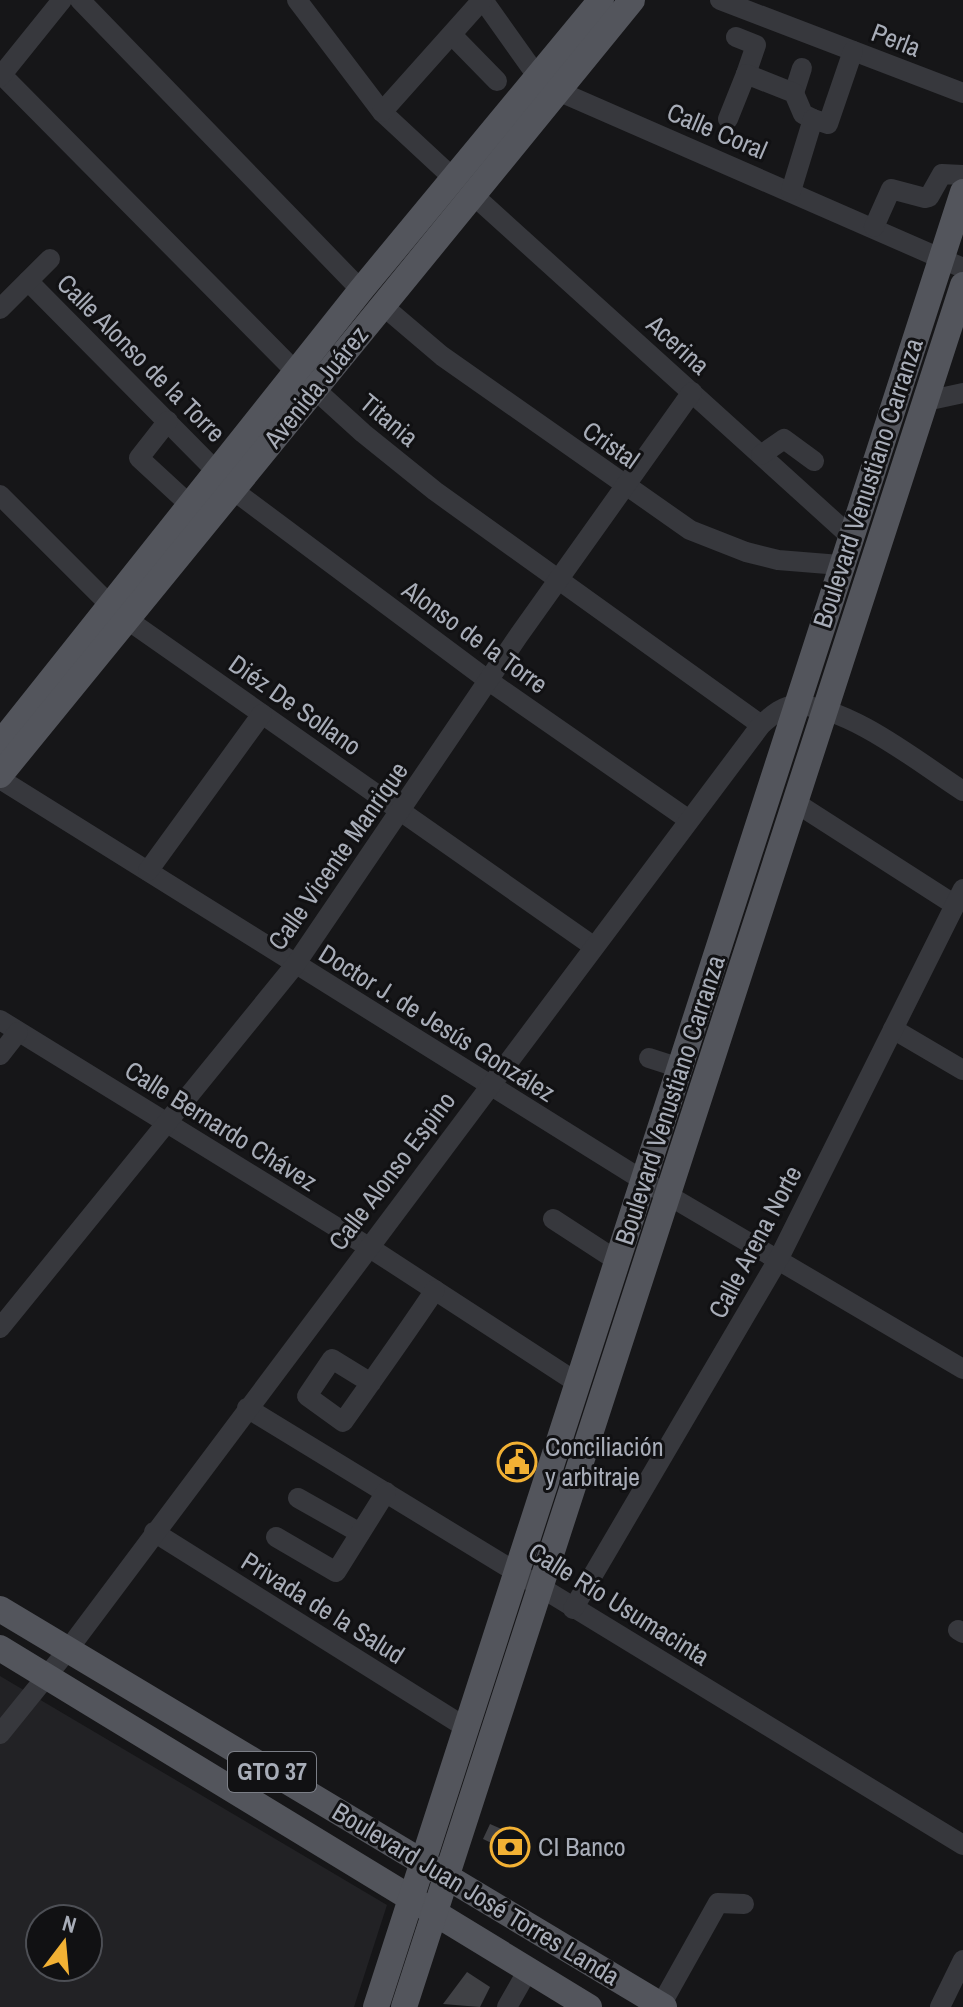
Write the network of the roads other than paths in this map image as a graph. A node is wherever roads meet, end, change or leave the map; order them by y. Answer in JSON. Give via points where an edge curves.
{"nodes":[{"id":1,"x":62,"y":0,"type":"edge"},
{"id":2,"x":80,"y":0,"type":"edge"},
{"id":3,"x":297,"y":0,"type":"edge"},
{"id":4,"x":483,"y":0,"type":"edge"},
{"id":5,"x":601,"y":0,"type":"edge"},
{"id":6,"x":632,"y":0,"type":"edge"},
{"id":7,"x":720,"y":0,"type":"edge"},
{"id":8,"x":452,"y":35,"type":"junction"},
{"id":9,"x":736,"y":37,"type":"dead end"},
{"id":10,"x":853,"y":51,"type":"junction"},
{"id":11,"x":802,"y":68,"type":"dead end"},
{"id":12,"x":746,"y":74,"type":"junction"},
{"id":13,"x":1,"y":75,"type":"edge"},
{"id":14,"x":497,"y":81,"type":"dead end"},
{"id":15,"x":548,"y":84,"type":"junction"},
{"id":16,"x":794,"y":93,"type":"junction"},
{"id":17,"x":963,"y":93,"type":"edge"},
{"id":18,"x":382,"y":112,"type":"junction"},
{"id":19,"x":728,"y":119,"type":"dead end"},
{"id":20,"x":813,"y":119,"type":"junction"},
{"id":21,"x":963,"y":175,"type":"edge"},
{"id":22,"x":461,"y":185,"type":"junction"},
{"id":23,"x":791,"y":191,"type":"junction"},
{"id":24,"x":963,"y":192,"type":"edge"},
{"id":25,"x":874,"y":227,"type":"junction"},
{"id":26,"x":50,"y":259,"type":"dead end"},
{"id":27,"x":953,"y":262,"type":"edge"},
{"id":28,"x":28,"y":281,"type":"junction"},
{"id":29,"x":963,"y":285,"type":"edge"},
{"id":30,"x":371,"y":297,"type":"junction"},
{"id":31,"x":0,"y":309,"type":"edge"},
{"id":32,"x":306,"y":382,"type":"junction"},
{"id":33,"x":692,"y":392,"type":"junction"},
{"id":34,"x":963,"y":393,"type":"edge"},
{"id":35,"x":926,"y":401,"type":"junction"},
{"id":36,"x":168,"y":421,"type":"junction"},
{"id":37,"x":761,"y":455,"type":"junction"},
{"id":38,"x":814,"y":461,"type":"dead end"},
{"id":39,"x":225,"y":481,"type":"junction"},
{"id":40,"x":626,"y":488,"type":"junction"},
{"id":41,"x":0,"y":495,"type":"edge"},
{"id":42,"x":190,"y":505,"type":"junction"},
{"id":43,"x":849,"y":535,"type":"junction"},
{"id":44,"x":840,"y":565,"type":"junction"},
{"id":45,"x":560,"y":581,"type":"junction"},
{"id":46,"x":117,"y":611,"type":"junction"},
{"id":47,"x":489,"y":681,"type":"junction"},
{"id":48,"x":796,"y":704,"type":"junction"},
{"id":49,"x":825,"y":711,"type":"junction"},
{"id":50,"x":262,"y":714,"type":"junction"},
{"id":51,"x":761,"y":725,"type":"junction"},
{"id":52,"x":0,"y":744,"type":"edge"},
{"id":53,"x":0,"y":777,"type":"edge"},
{"id":54,"x":963,"y":791,"type":"edge"},
{"id":55,"x":796,"y":803,"type":"junction"},
{"id":56,"x":402,"y":810,"type":"junction"},
{"id":57,"x":689,"y":820,"type":"junction"},
{"id":58,"x":148,"y":871,"type":"junction"},
{"id":59,"x":959,"y":897,"type":"edge"},
{"id":60,"x":593,"y":946,"type":"junction"},
{"id":61,"x":295,"y":965,"type":"junction"},
{"id":62,"x":0,"y":1020,"type":"edge"},
{"id":63,"x":893,"y":1029,"type":"junction"},
{"id":64,"x":18,"y":1032,"type":"junction"},
{"id":65,"x":0,"y":1055,"type":"edge"},
{"id":66,"x":649,"y":1058,"type":"dead end"},
{"id":67,"x":680,"y":1068,"type":"junction"},
{"id":68,"x":963,"y":1070,"type":"edge"},
{"id":69,"x":489,"y":1086,"type":"junction"},
{"id":70,"x":168,"y":1125,"type":"junction"},
{"id":71,"x":644,"y":1181,"type":"junction"},
{"id":72,"x":668,"y":1195,"type":"junction"},
{"id":73,"x":553,"y":1219,"type":"dead end"},
{"id":74,"x":367,"y":1246,"type":"junction"},
{"id":75,"x":779,"y":1258,"type":"junction"},
{"id":76,"x":616,"y":1260,"type":"junction"},
{"id":77,"x":435,"y":1290,"type":"junction"},
{"id":78,"x":0,"y":1328,"type":"edge"},
{"id":79,"x":963,"y":1369,"type":"edge"},
{"id":80,"x":576,"y":1382,"type":"junction"},
{"id":81,"x":371,"y":1383,"type":"dead end"},
{"id":82,"x":247,"y":1408,"type":"junction"},
{"id":83,"x":386,"y":1492,"type":"junction"},
{"id":84,"x":298,"y":1498,"type":"dead end"},
{"id":85,"x":154,"y":1532,"type":"junction"},
{"id":86,"x":360,"y":1533,"type":"junction"},
{"id":87,"x":276,"y":1537,"type":"dead end"},
{"id":88,"x":516,"y":1572,"type":"junction"},
{"id":89,"x":542,"y":1589,"type":"junction"},
{"id":90,"x":0,"y":1609,"type":"edge"},
{"id":91,"x":573,"y":1609,"type":"junction"},
{"id":92,"x":0,"y":1648,"type":"edge"},
{"id":93,"x":67,"y":1651,"type":"junction"},
{"id":94,"x":47,"y":1676,"type":"junction"},
{"id":95,"x":465,"y":1727,"type":"junction"},
{"id":96,"x":0,"y":1734,"type":"edge"},
{"id":97,"x":963,"y":1845,"type":"edge"},
{"id":98,"x":434,"y":1868,"type":"junction"},
{"id":99,"x":411,"y":1898,"type":"junction"},
{"id":100,"x":744,"y":1904,"type":"dead end"},
{"id":101,"x":433,"y":1912,"type":"junction"},
{"id":102,"x":963,"y":1960,"type":"edge"},
{"id":103,"x":528,"y":1970,"type":"junction"},
{"id":104,"x":662,"y":2006,"type":"edge"},
{"id":105,"x":376,"y":2007,"type":"edge"},
{"id":106,"x":404,"y":2007,"type":"edge"},
{"id":107,"x":507,"y":2007,"type":"edge"},
{"id":108,"x":589,"y":2007,"type":"edge"},
{"id":109,"x":940,"y":2007,"type":"edge"}],
"edges":[{"from":1,"to":13,"type":"street"},
{"from":2,"to":30,"type":"street","name":"Cristal"},
{"from":3,"to":18,"type":"street","name":"Acerina"},
{"from":4,"to":8,"type":"street"},
{"from":4,"to":15,"type":"street"},
{"from":5,"to":15,"type":"main road","name":"Avenida Juárez"},
{"from":6,"to":15,"type":"main road","name":"Avenida Juárez"},
{"from":7,"to":10,"type":"street","name":"Perla"},
{"from":8,"to":14,"type":"street"},
{"from":8,"to":18,"type":"street"},
{"from":9,"to":12,"type":"street","via":[[756,45]]},
{"from":10,"to":17,"type":"street","name":"Perla"},
{"from":10,"to":20,"type":"street","via":[[828,124]]},
{"from":11,"to":16,"type":"street"},
{"from":12,"to":16,"type":"street"},
{"from":12,"to":19,"type":"street"},
{"from":13,"to":32,"type":"street","name":"Titania"},
{"from":15,"to":22,"type":"main road","name":"Avenida Juárez"},
{"from":15,"to":23,"type":"street","name":"Calle Coral"},
{"from":16,"to":20,"type":"street","via":[[803,114]]},
{"from":18,"to":22,"type":"street","name":"Acerina"},
{"from":20,"to":23,"type":"street"},
{"from":21,"to":25,"type":"street","via":[[942,174],[925,198],[891,189]]},
{"from":22,"to":30,"type":"main road","name":"Avenida Juárez"},
{"from":22,"to":33,"type":"street","name":"Acerina"},
{"from":23,"to":25,"type":"street","name":"Calle Coral"},
{"from":24,"to":27,"type":"main road","name":"Boulevard Venustiano Carranza"},
{"from":25,"to":27,"type":"street","name":"Calle Coral"},
{"from":26,"to":28,"type":"street"},
{"from":27,"to":43,"type":"main road","name":"Boulevard Venustiano Carranza"},
{"from":28,"to":31,"type":"street"},
{"from":28,"to":36,"type":"street","name":"Calle Alonso de la Torre"},
{"from":29,"to":35,"type":"main road","name":"Boulevard Venustiano Carranza"},
{"from":30,"to":32,"type":"main road","name":"Avenida Juárez"},
{"from":30,"to":40,"type":"street","name":"Cristal","via":[[442,356]]},
{"from":32,"to":39,"type":"main road","name":"Avenida Juárez"},
{"from":32,"to":45,"type":"street","name":"Titania","via":[[397,462]]},
{"from":33,"to":37,"type":"street","name":"Acerina"},
{"from":33,"to":40,"type":"street","name":"Calle Vicente Manrique"},
{"from":34,"to":35,"type":"street"},
{"from":35,"to":49,"type":"main road","name":"Boulevard Venustiano Carranza"},
{"from":36,"to":39,"type":"street","name":"Calle Alonso de la Torre"},
{"from":36,"to":42,"type":"street","via":[[139,458]]},
{"from":37,"to":38,"type":"street","via":[[784,439]]},
{"from":37,"to":43,"type":"street","name":"Acerina"},
{"from":39,"to":42,"type":"main road","name":"Avenida Juárez"},
{"from":39,"to":46,"type":"main road","name":"Avenida Juárez"},
{"from":39,"to":47,"type":"street","name":"Alonso de la Torre"},
{"from":40,"to":44,"type":"street","name":"Cristal","via":[[690,530],[746,552]]},
{"from":40,"to":45,"type":"street","name":"Calle Vicente Manrique"},
{"from":41,"to":46,"type":"street","name":"Diéz De Sollano"},
{"from":42,"to":46,"type":"main road","name":"Avenida Juárez"},
{"from":43,"to":44,"type":"main road","name":"Boulevard Venustiano Carranza"},
{"from":44,"to":48,"type":"main road","name":"Boulevard Venustiano Carranza"},
{"from":45,"to":47,"type":"street","name":"Calle Vicente Manrique"},
{"from":45,"to":51,"type":"street","name":"Titania"},
{"from":46,"to":50,"type":"street","name":"Diéz De Sollano"},
{"from":46,"to":52,"type":"main road","name":"Avenida Juárez"},
{"from":46,"to":53,"type":"main road","name":"Avenida Juárez"},
{"from":47,"to":56,"type":"street","name":"Calle Vicente Manrique"},
{"from":47,"to":57,"type":"street","name":"Alonso de la Torre"},
{"from":48,"to":49,"type":"street"},
{"from":48,"to":51,"type":"street"},
{"from":48,"to":67,"type":"main road","name":"Boulevard Venustiano Carranza"},
{"from":49,"to":54,"type":"street","via":[[853,721]]},
{"from":49,"to":55,"type":"main road","name":"Boulevard Venustiano Carranza"},
{"from":50,"to":56,"type":"street","name":"Diéz De Sollano"},
{"from":50,"to":58,"type":"street"},
{"from":51,"to":57,"type":"street","name":"Calle Alonso Espino"},
{"from":53,"to":58,"type":"street","name":"Doctor J. de Jesús González"},
{"from":55,"to":59,"type":"street"},
{"from":55,"to":72,"type":"main road","name":"Boulevard Venustiano Carranza"},
{"from":56,"to":60,"type":"street","name":"Diéz De Sollano"},
{"from":56,"to":61,"type":"street","name":"Calle Vicente Manrique"},
{"from":57,"to":60,"type":"street","name":"Calle Alonso Espino"},
{"from":58,"to":61,"type":"street","name":"Doctor J. de Jesús González"},
{"from":59,"to":63,"type":"street","name":"Calle Arena Norte"},
{"from":60,"to":69,"type":"street","name":"Calle Alonso Espino"},
{"from":61,"to":69,"type":"street","name":"Doctor J. de Jesús González"},
{"from":61,"to":70,"type":"street","name":"Calle Vicente Manrique"},
{"from":62,"to":64,"type":"street","name":"Calle Bernardo Chávez"},
{"from":63,"to":68,"type":"street"},
{"from":63,"to":75,"type":"street","name":"Calle Arena Norte"},
{"from":64,"to":65,"type":"street"},
{"from":64,"to":70,"type":"street","name":"Calle Bernardo Chávez"},
{"from":66,"to":67,"type":"street"},
{"from":67,"to":71,"type":"main road","name":"Boulevard Venustiano Carranza"},
{"from":69,"to":71,"type":"street","name":"Doctor J. de Jesús González"},
{"from":69,"to":74,"type":"street","name":"Calle Alonso Espino"},
{"from":70,"to":74,"type":"street","name":"Calle Bernardo Chávez"},
{"from":70,"to":78,"type":"street","name":"Calle Vicente Manrique"},
{"from":71,"to":72,"type":"street","name":"Doctor J. de Jesús González"},
{"from":71,"to":76,"type":"main road","name":"Boulevard Venustiano Carranza"},
{"from":72,"to":75,"type":"street","name":"Doctor J. de Jesús González"},
{"from":72,"to":89,"type":"main road","name":"Boulevard Venustiano Carranza"},
{"from":73,"to":76,"type":"street"},
{"from":74,"to":77,"type":"street","name":"Calle Bernardo Chávez"},
{"from":74,"to":82,"type":"street","name":"Calle Alonso Espino"},
{"from":75,"to":79,"type":"street","name":"Doctor J. de Jesús González"},
{"from":75,"to":91,"type":"street","name":"Calle Arena Norte"},
{"from":76,"to":80,"type":"main road","name":"Boulevard Venustiano Carranza"},
{"from":77,"to":80,"type":"street","name":"Calle Bernardo Chávez"},
{"from":77,"to":81,"type":"street"},
{"from":80,"to":88,"type":"main road","name":"Boulevard Venustiano Carranza"},
{"from":82,"to":83,"type":"street","name":"Calle Río Usumacinta"},
{"from":82,"to":85,"type":"street","name":"Calle Alonso Espino"},
{"from":83,"to":86,"type":"street"},
{"from":83,"to":88,"type":"street","name":"Calle Río Usumacinta"},
{"from":84,"to":86,"type":"street"},
{"from":85,"to":93,"type":"street","name":"Calle Alonso Espino"},
{"from":85,"to":95,"type":"street","name":"Privada de la Salud"},
{"from":86,"to":87,"type":"street","via":[[336,1572]]},
{"from":88,"to":89,"type":"street","name":"Calle Río Usumacinta"},
{"from":88,"to":95,"type":"main road","name":"Boulevard Venustiano Carranza"},
{"from":89,"to":91,"type":"street","name":"Calle Río Usumacinta"},
{"from":89,"to":98,"type":"main road","name":"Boulevard Venustiano Carranza"},
{"from":90,"to":93,"type":"main road","name":"Boulevard Juan José Torres Landa","number":"GTO 37"},
{"from":91,"to":97,"type":"street","name":"Calle Río Usumacinta"},
{"from":92,"to":94,"type":"main road","name":"Boulevard Juan José Torres Landa","number":"GTO 37"},
{"from":93,"to":94,"type":"street","name":"Calle Alonso Espino"},
{"from":93,"to":98,"type":"main road","name":"Boulevard Juan José Torres Landa","number":"GTO 37"},
{"from":94,"to":96,"type":"street","name":"Calle Alonso Espino"},
{"from":94,"to":99,"type":"main road","name":"Boulevard Juan José Torres Landa","number":"GTO 37"},
{"from":95,"to":98,"type":"main road","name":"Boulevard Venustiano Carranza"},
{"from":98,"to":99,"type":"main road","name":"Boulevard Venustiano Carranza"},
{"from":98,"to":101,"type":"main road","name":"Boulevard Venustiano Carranza"},
{"from":98,"to":104,"type":"main road","name":"Boulevard Juan José Torres Landa","number":"GTO 37"},
{"from":99,"to":101,"type":"main road","name":"Boulevard Juan José Torres Landa","number":"GTO 37"},
{"from":99,"to":105,"type":"main road","name":"Boulevard Venustiano Carranza"},
{"from":100,"to":104,"type":"street","via":[[718,1903]]},
{"from":101,"to":103,"type":"main road","name":"Boulevard Juan José Torres Landa","number":"GTO 37"},
{"from":101,"to":106,"type":"main road","name":"Boulevard Venustiano Carranza"},
{"from":102,"to":109,"type":"street"},
{"from":103,"to":107,"type":"street"},
{"from":103,"to":108,"type":"main road","name":"Boulevard Juan José Torres Landa","number":"GTO 37"}]}
